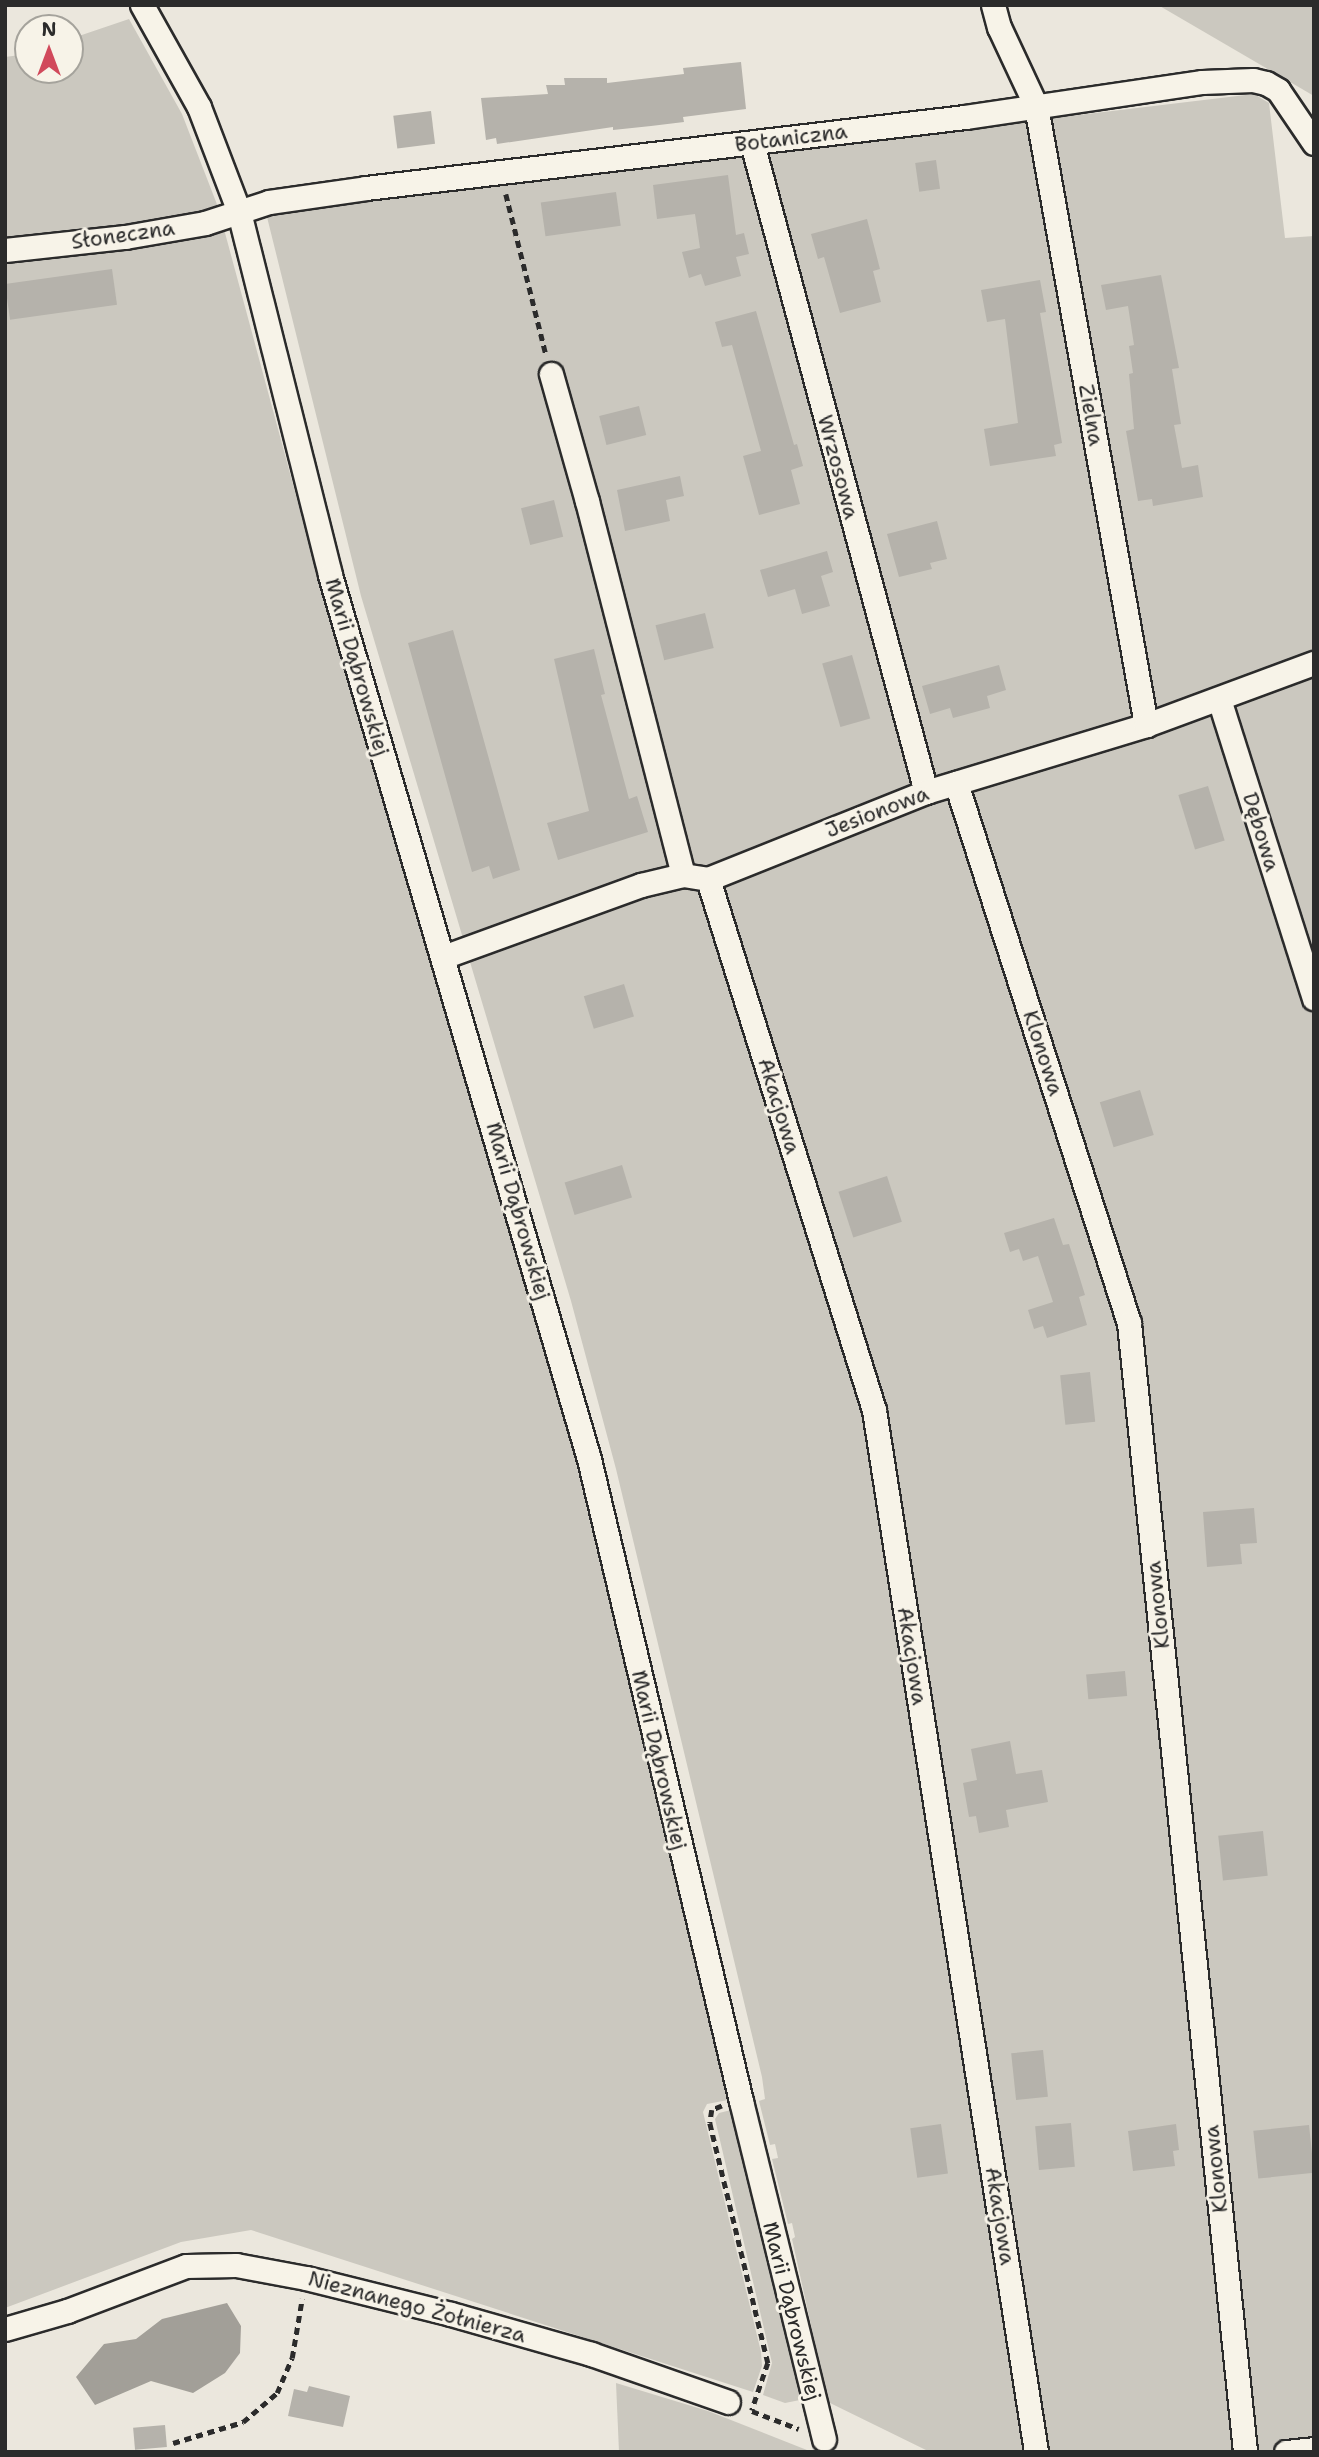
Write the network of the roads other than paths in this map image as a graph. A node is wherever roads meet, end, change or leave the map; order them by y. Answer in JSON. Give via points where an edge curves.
{"nodes":[{"id":1,"x":142,"y":5,"type":"edge"},
{"id":2,"x":993,"y":5,"type":"edge"},
{"id":3,"x":1036,"y":106,"type":"junction"},
{"id":4,"x":752,"y":143,"type":"junction"},
{"id":5,"x":1314,"y":143,"type":"edge"},
{"id":6,"x":239,"y":212,"type":"junction"},
{"id":7,"x":5,"y":250,"type":"edge"},
{"id":8,"x":551,"y":374,"type":"road end"},
{"id":9,"x":1314,"y":663,"type":"edge"},
{"id":10,"x":1219,"y":699,"type":"junction"},
{"id":11,"x":1146,"y":724,"type":"junction"},
{"id":12,"x":956,"y":783,"type":"junction"},
{"id":13,"x":926,"y":792,"type":"junction"},
{"id":14,"x":683,"y":874,"type":"junction"},
{"id":15,"x":708,"y":879,"type":"junction"},
{"id":16,"x":443,"y":957,"type":"junction"},
{"id":17,"x":1308,"y":963,"type":"edge"},
{"id":18,"x":1314,"y":999,"type":"edge"},
{"id":19,"x":5,"y":2329,"type":"edge"},
{"id":20,"x":728,"y":2402,"type":"road end"},
{"id":21,"x":824,"y":2439,"type":"road end"},
{"id":22,"x":1314,"y":2449,"type":"edge"},
{"id":23,"x":1036,"y":2452,"type":"edge"},
{"id":24,"x":1245,"y":2452,"type":"edge"},
{"id":25,"x":1286,"y":2452,"type":"edge"}],
"edges":[{"from":1,"to":6,"type":"street","name":"Marii Dąbrowskiej","via":[[199,107]]},
{"from":2,"to":3,"type":"street","name":"Zielna"},
{"from":3,"to":4,"type":"street","name":"Botaniczna"},
{"from":3,"to":5,"type":"street","name":"Botaniczna","via":[[1202,82],[1253,80],[1278,90]]},
{"from":3,"to":11,"type":"street","name":"Zielna"},
{"from":4,"to":6,"type":"street","name":"Botaniczna","via":[[324,194],[269,202]]},
{"from":4,"to":13,"type":"street","name":"Wrzosowa"},
{"from":6,"to":7,"type":"street","name":"Słoneczna","via":[[125,237]]},
{"from":6,"to":16,"type":"street","name":"Marii Dąbrowskiej","via":[[330,575]]},
{"from":8,"to":14,"type":"street"},
{"from":9,"to":10,"type":"street","name":"Jesionowa"},
{"from":10,"to":11,"type":"street","name":"Jesionowa"},
{"from":10,"to":17,"type":"street","name":"Dębowa"},
{"from":11,"to":12,"type":"street","name":"Jesionowa"},
{"from":12,"to":13,"type":"street","name":"Jesionowa"},
{"from":12,"to":24,"type":"street","name":"Klonowa","via":[[1129,1323]]},
{"from":13,"to":15,"type":"street","name":"Jesionowa"},
{"from":14,"to":15,"type":"street"},
{"from":14,"to":16,"type":"street"},
{"from":15,"to":23,"type":"street","name":"Akacjowa","via":[[874,1410]]},
{"from":16,"to":21,"type":"street","name":"Marii Dąbrowskiej","via":[[589,1459]]},
{"from":17,"to":18,"type":"street","name":"Dębowa"},
{"from":19,"to":20,"type":"street","name":"Nieznanego Żołnierza","via":[[186,2266],[236,2265],[306,2278],[591,2354]]},
{"from":22,"to":25,"type":"street"}]}
